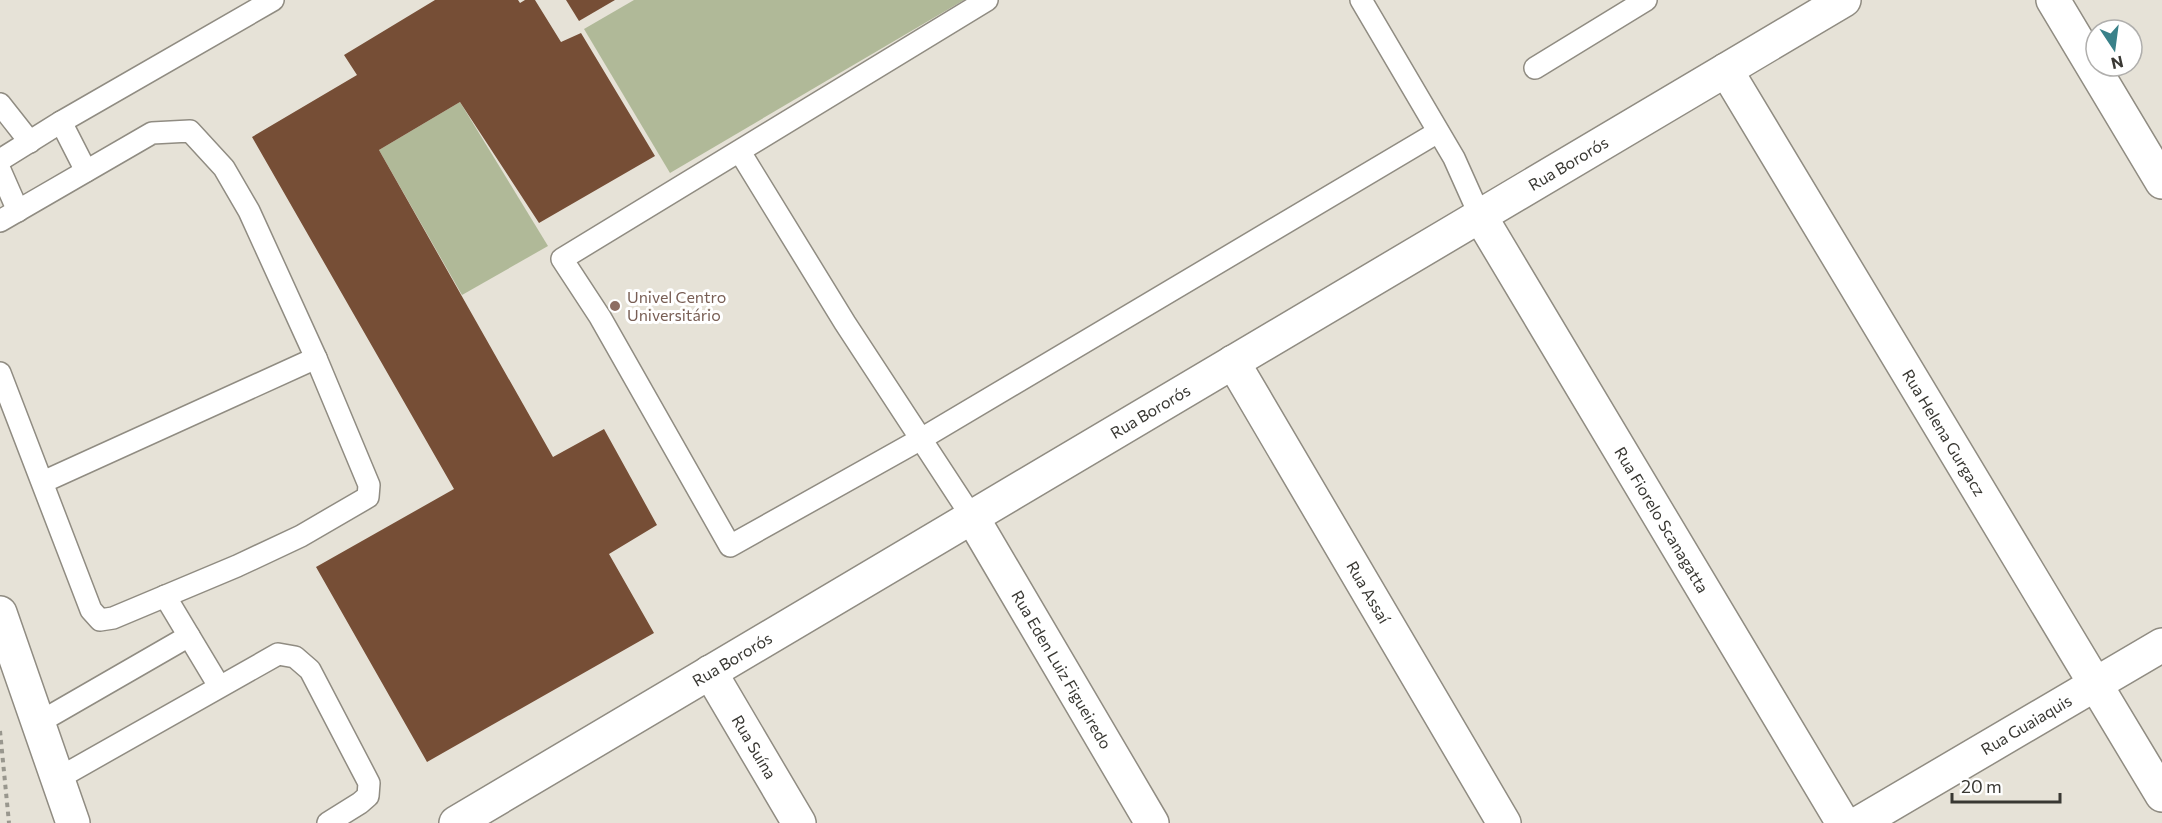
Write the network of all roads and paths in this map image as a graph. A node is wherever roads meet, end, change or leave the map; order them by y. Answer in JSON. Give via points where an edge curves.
{"nodes":[{"id":1,"x":273,"y":0,"type":"edge"},
{"id":2,"x":987,"y":0,"type":"edge"},
{"id":3,"x":1362,"y":0,"type":"edge"},
{"id":4,"x":1646,"y":0,"type":"edge"},
{"id":5,"x":1844,"y":0,"type":"edge"},
{"id":6,"x":2053,"y":0,"type":"edge"},
{"id":7,"x":1535,"y":68,"type":"dead end"},
{"id":8,"x":1725,"y":70,"type":"junction"},
{"id":9,"x":0,"y":104,"type":"edge"},
{"id":10,"x":61,"y":122,"type":"junction"},
{"id":11,"x":1438,"y":132,"type":"junction"},
{"id":12,"x":30,"y":142,"type":"junction"},
{"id":13,"x":740,"y":152,"type":"junction"},
{"id":14,"x":0,"y":160,"type":"edge"},
{"id":15,"x":0,"y":170,"type":"edge"},
{"id":16,"x":86,"y":171,"type":"junction"},
{"id":17,"x":2162,"y":182,"type":"edge"},
{"id":18,"x":9,"y":216,"type":"edge"},
{"id":19,"x":1480,"y":216,"type":"junction"},
{"id":20,"x":316,"y":358,"type":"junction"},
{"id":21,"x":1233,"y":362,"type":"junction"},
{"id":22,"x":0,"y":373,"type":"edge"},
{"id":23,"x":921,"y":439,"type":"junction"},
{"id":24,"x":43,"y":482,"type":"junction"},
{"id":25,"x":972,"y":518,"type":"junction"},
{"id":26,"x":165,"y":596,"type":"junction"},
{"id":27,"x":0,"y":613,"type":"edge"},
{"id":28,"x":189,"y":636,"type":"junction"},
{"id":29,"x":2162,"y":645,"type":"edge"},
{"id":30,"x":710,"y":672,"type":"junction"},
{"id":31,"x":2095,"y":684,"type":"junction"},
{"id":32,"x":219,"y":686,"type":"junction"},
{"id":33,"x":38,"y":723,"type":"junction"},
{"id":34,"x":0,"y":731,"type":"edge"},
{"id":35,"x":57,"y":779,"type":"junction"},
{"id":36,"x":2162,"y":795,"type":"edge"},
{"id":37,"x":9,"y":823,"type":"edge"},
{"id":38,"x":73,"y":823,"type":"edge"},
{"id":39,"x":328,"y":823,"type":"edge"},
{"id":40,"x":456,"y":823,"type":"edge"},
{"id":41,"x":800,"y":823,"type":"edge"},
{"id":42,"x":1152,"y":823,"type":"edge"},
{"id":43,"x":1504,"y":823,"type":"edge"},
{"id":44,"x":1843,"y":823,"type":"edge"},
{"id":45,"x":1859,"y":823,"type":"edge"}],
"edges":[{"from":1,"to":10,"type":"lane"},
{"from":2,"to":13,"type":"lane"},
{"from":3,"to":11,"type":"lane"},
{"from":4,"to":7,"type":"lane"},
{"from":5,"to":8,"type":"street","name":"Rua Bororós"},
{"from":6,"to":17,"type":"street"},
{"from":8,"to":19,"type":"street","name":"Rua Bororós"},
{"from":8,"to":31,"type":"street","name":"Rua Helena Gurgacz"},
{"from":9,"to":12,"type":"lane"},
{"from":10,"to":12,"type":"lane"},
{"from":10,"to":16,"type":"lane"},
{"from":11,"to":19,"type":"lane"},
{"from":11,"to":23,"type":"lane"},
{"from":12,"to":14,"type":"lane"},
{"from":13,"to":23,"type":"lane","via":[[844,323]]},
{"from":13,"to":23,"type":"lane","via":[[562,259],[600,317],[730,546]]},
{"from":15,"to":18,"type":"lane"},
{"from":16,"to":18,"type":"lane"},
{"from":16,"to":20,"type":"lane","via":[[152,133],[190,131],[224,168],[249,211]]},
{"from":19,"to":21,"type":"street","name":"Rua Bororós"},
{"from":19,"to":44,"type":"street","name":"Rua Fiorelo Scanagatta"},
{"from":20,"to":24,"type":"lane"},
{"from":20,"to":26,"type":"lane","via":[[367,479],[368,497],[301,536]]},
{"from":21,"to":25,"type":"street","name":"Rua Bororós"},
{"from":21,"to":43,"type":"street","name":"Rua Assaí"},
{"from":22,"to":24,"type":"lane"},
{"from":23,"to":25,"type":"lane"},
{"from":24,"to":26,"type":"lane","via":[[91,610],[100,620]]},
{"from":25,"to":30,"type":"street","name":"Rua Bororós"},
{"from":25,"to":42,"type":"street","name":"Rua Eden Luiz Figueiredo"},
{"from":26,"to":28,"type":"lane"},
{"from":27,"to":33,"type":"street"},
{"from":28,"to":32,"type":"lane"},
{"from":28,"to":33,"type":"lane"},
{"from":29,"to":31,"type":"street","name":"Rua Guaiaquis"},
{"from":30,"to":40,"type":"street","name":"Rua Bororós"},
{"from":30,"to":41,"type":"street","name":"Rua Suína"},
{"from":31,"to":36,"type":"street","name":"Rua Helena Gurgacz"},
{"from":31,"to":45,"type":"street","name":"Rua Guaiaquis"},
{"from":32,"to":35,"type":"lane"},
{"from":32,"to":39,"type":"lane","via":[[278,654],[295,657],[310,670],[369,783],[368,796]]},
{"from":33,"to":35,"type":"street"},
{"from":34,"to":37,"type":"path"},
{"from":35,"to":38,"type":"street"}]}
